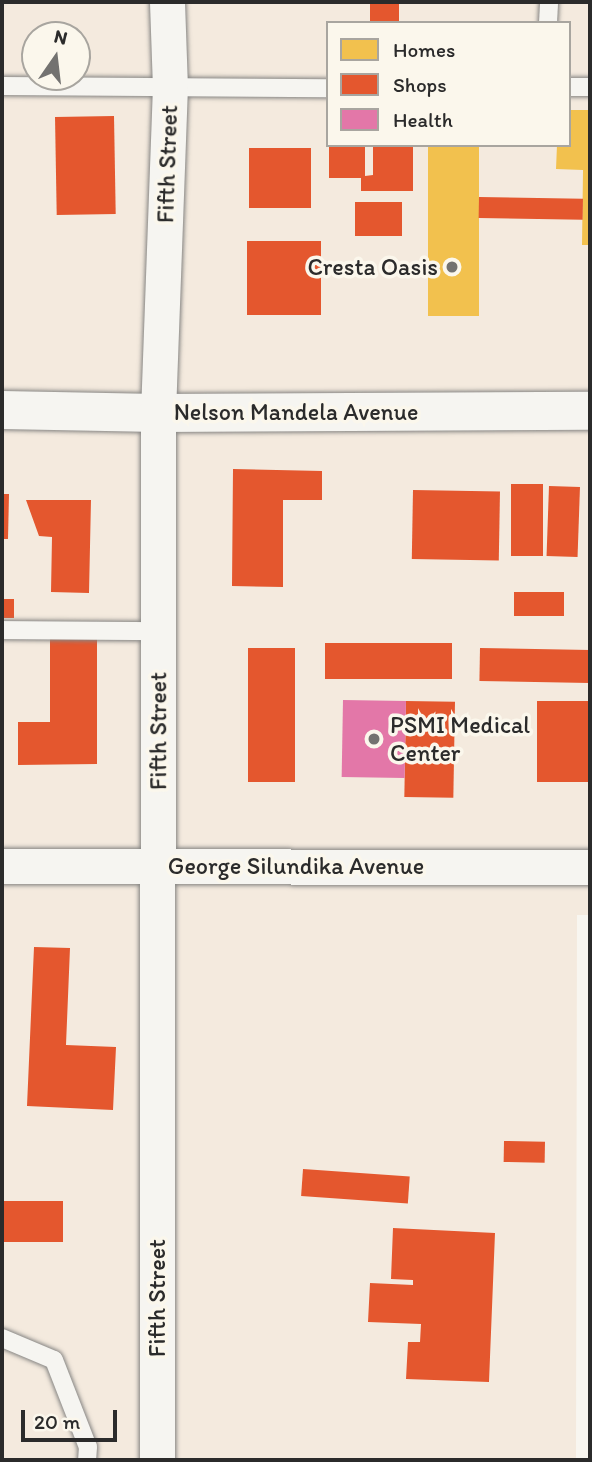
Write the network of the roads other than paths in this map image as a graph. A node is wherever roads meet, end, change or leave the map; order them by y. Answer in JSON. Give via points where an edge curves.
{"nodes":[{"id":1,"x":167,"y":2,"type":"edge"},
{"id":2,"x":549,"y":2,"type":"edge"},
{"id":3,"x":548,"y":21,"type":"edge"},
{"id":4,"x":2,"y":86,"type":"edge"},
{"id":5,"x":571,"y":87,"type":"edge"},
{"id":6,"x":590,"y":87,"type":"edge"},
{"id":7,"x":170,"y":88,"type":"junction"},
{"id":8,"x":326,"y":88,"type":"edge"},
{"id":9,"x":2,"y":410,"type":"edge"},
{"id":10,"x":590,"y":411,"type":"edge"},
{"id":11,"x":158,"y":412,"type":"junction"},
{"id":12,"x":2,"y":630,"type":"edge"},
{"id":13,"x":158,"y":631,"type":"junction"},
{"id":14,"x":158,"y":865,"type":"junction"},
{"id":15,"x":2,"y":866,"type":"edge"},
{"id":16,"x":590,"y":867,"type":"edge"},
{"id":17,"x":2,"y":1338,"type":"edge"},
{"id":18,"x":87,"y":1460,"type":"edge"},
{"id":19,"x":157,"y":1460,"type":"edge"}],
"edges":[{"from":1,"to":7,"type":"street","name":"Fifth Street"},
{"from":2,"to":3,"type":"lane"},
{"from":4,"to":7,"type":"lane"},
{"from":5,"to":6,"type":"lane"},
{"from":7,"to":8,"type":"lane"},
{"from":7,"to":11,"type":"street","name":"Fifth Street"},
{"from":9,"to":11,"type":"main road","name":"Nelson Mandela Avenue"},
{"from":10,"to":11,"type":"main road","name":"Nelson Mandela Avenue"},
{"from":11,"to":13,"type":"street","name":"Fifth Street"},
{"from":12,"to":13,"type":"lane"},
{"from":13,"to":14,"type":"street","name":"Fifth Street"},
{"from":14,"to":15,"type":"street","name":"George Silundika Avenue"},
{"from":14,"to":16,"type":"street","name":"George Silundika Avenue"},
{"from":14,"to":19,"type":"street","name":"Fifth Street"},
{"from":17,"to":18,"type":"lane","via":[[54,1360],[88,1447]]}]}
